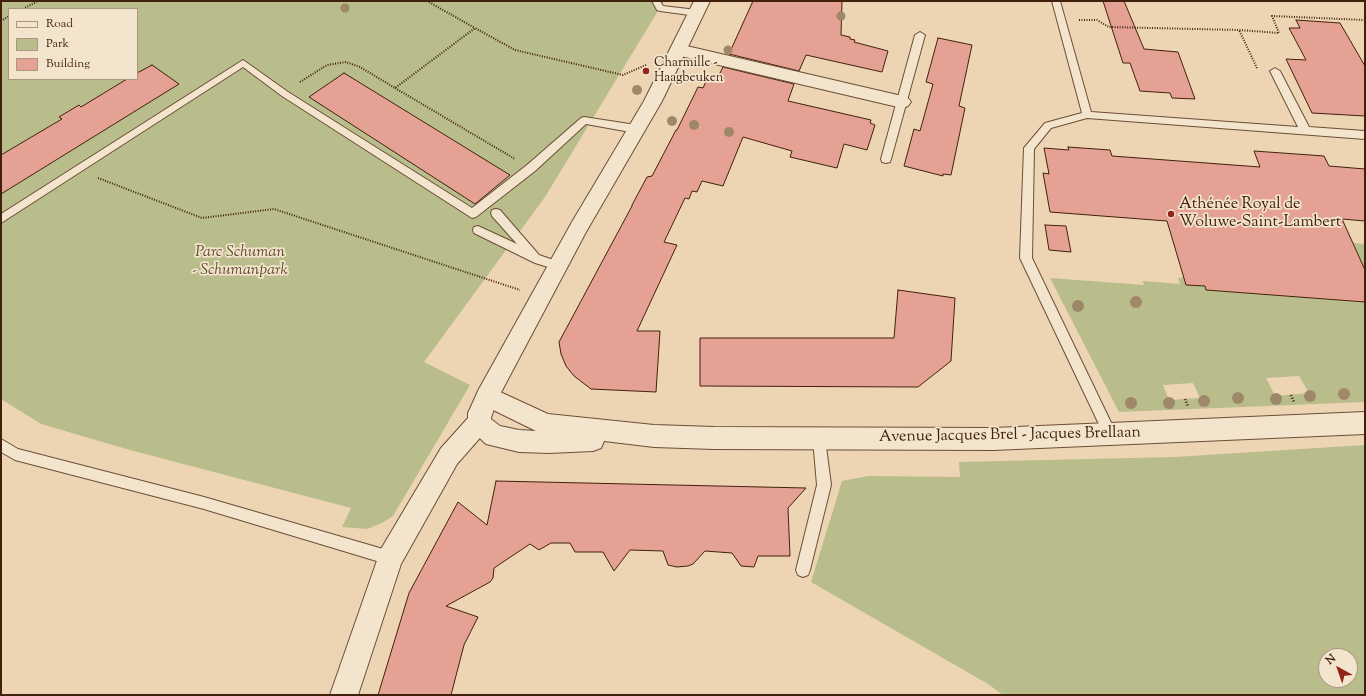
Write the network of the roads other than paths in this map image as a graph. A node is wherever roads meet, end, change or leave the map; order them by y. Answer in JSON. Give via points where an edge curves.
{"nodes":[{"id":1,"x":656,"y":1,"type":"edge"},
{"id":2,"x":1056,"y":1,"type":"edge"},
{"id":3,"x":700,"y":7,"type":"edge"},
{"id":4,"x":920,"y":35,"type":"dead end"},
{"id":5,"x":678,"y":50,"type":"junction"},
{"id":6,"x":1275,"y":71,"type":"dead end"},
{"id":7,"x":902,"y":102,"type":"junction"},
{"id":8,"x":1087,"y":115,"type":"junction"},
{"id":9,"x":636,"y":129,"type":"junction"},
{"id":10,"x":1305,"y":130,"type":"junction"},
{"id":11,"x":1365,"y":135,"type":"edge"},
{"id":12,"x":886,"y":159,"type":"dead end"},
{"id":13,"x":496,"y":213,"type":"dead end"},
{"id":14,"x":1,"y":219,"type":"edge"},
{"id":15,"x":478,"y":230,"type":"dead end"},
{"id":16,"x":538,"y":260,"type":"junction"},
{"id":17,"x":558,"y":266,"type":"junction"},
{"id":18,"x":487,"y":396,"type":"junction"},
{"id":19,"x":480,"y":423,"type":"junction"},
{"id":20,"x":1365,"y":423,"type":"edge"},
{"id":21,"x":1111,"y":435,"type":"junction"},
{"id":22,"x":654,"y":436,"type":"junction"},
{"id":23,"x":820,"y":439,"type":"junction"},
{"id":24,"x":1,"y":445,"type":"edge"},
{"id":25,"x":390,"y":558,"type":"junction"},
{"id":26,"x":803,"y":570,"type":"dead end"},
{"id":27,"x":344,"y":695,"type":"edge"}],
"edges":[{"from":1,"to":3,"type":"lane","via":[[660,8]]},
{"from":2,"to":8,"type":"lane"},
{"from":3,"to":5,"type":"street"},
{"from":4,"to":7,"type":"lane"},
{"from":5,"to":7,"type":"street"},
{"from":5,"to":9,"type":"street"},
{"from":6,"to":10,"type":"lane"},
{"from":7,"to":12,"type":"lane"},
{"from":8,"to":10,"type":"lane"},
{"from":8,"to":21,"type":"lane","via":[[1048,125],[1029,148],[1026,258]]},
{"from":9,"to":14,"type":"lane","via":[[584,120],[531,168],[472,214],[285,94],[243,63]]},
{"from":9,"to":17,"type":"street"},
{"from":10,"to":11,"type":"lane"},
{"from":13,"to":16,"type":"lane"},
{"from":15,"to":16,"type":"lane"},
{"from":16,"to":17,"type":"lane"},
{"from":17,"to":18,"type":"street"},
{"from":18,"to":19,"type":"street","via":[[480,413]]},
{"from":18,"to":22,"type":"street","name":"Avenue Jacques Brel - Jacques Brellaan","via":[[546,424]]},
{"from":19,"to":22,"type":"street","name":"Avenue Jacques Brel - Jacques Brellaan","via":[[494,436],[519,441],[549,442]]},
{"from":19,"to":25,"type":"street","via":[[449,456]]},
{"from":20,"to":21,"type":"street","name":"Avenue Jacques Brel - Jacques Brellaan"},
{"from":21,"to":23,"type":"street","name":"Avenue Jacques Brel - Jacques Brellaan","via":[[994,439]]},
{"from":22,"to":23,"type":"street","name":"Avenue Jacques Brel - Jacques Brellaan"},
{"from":23,"to":26,"type":"lane","via":[[824,485]]},
{"from":24,"to":25,"type":"lane","via":[[15,454],[204,503]]},
{"from":25,"to":27,"type":"street"}]}
